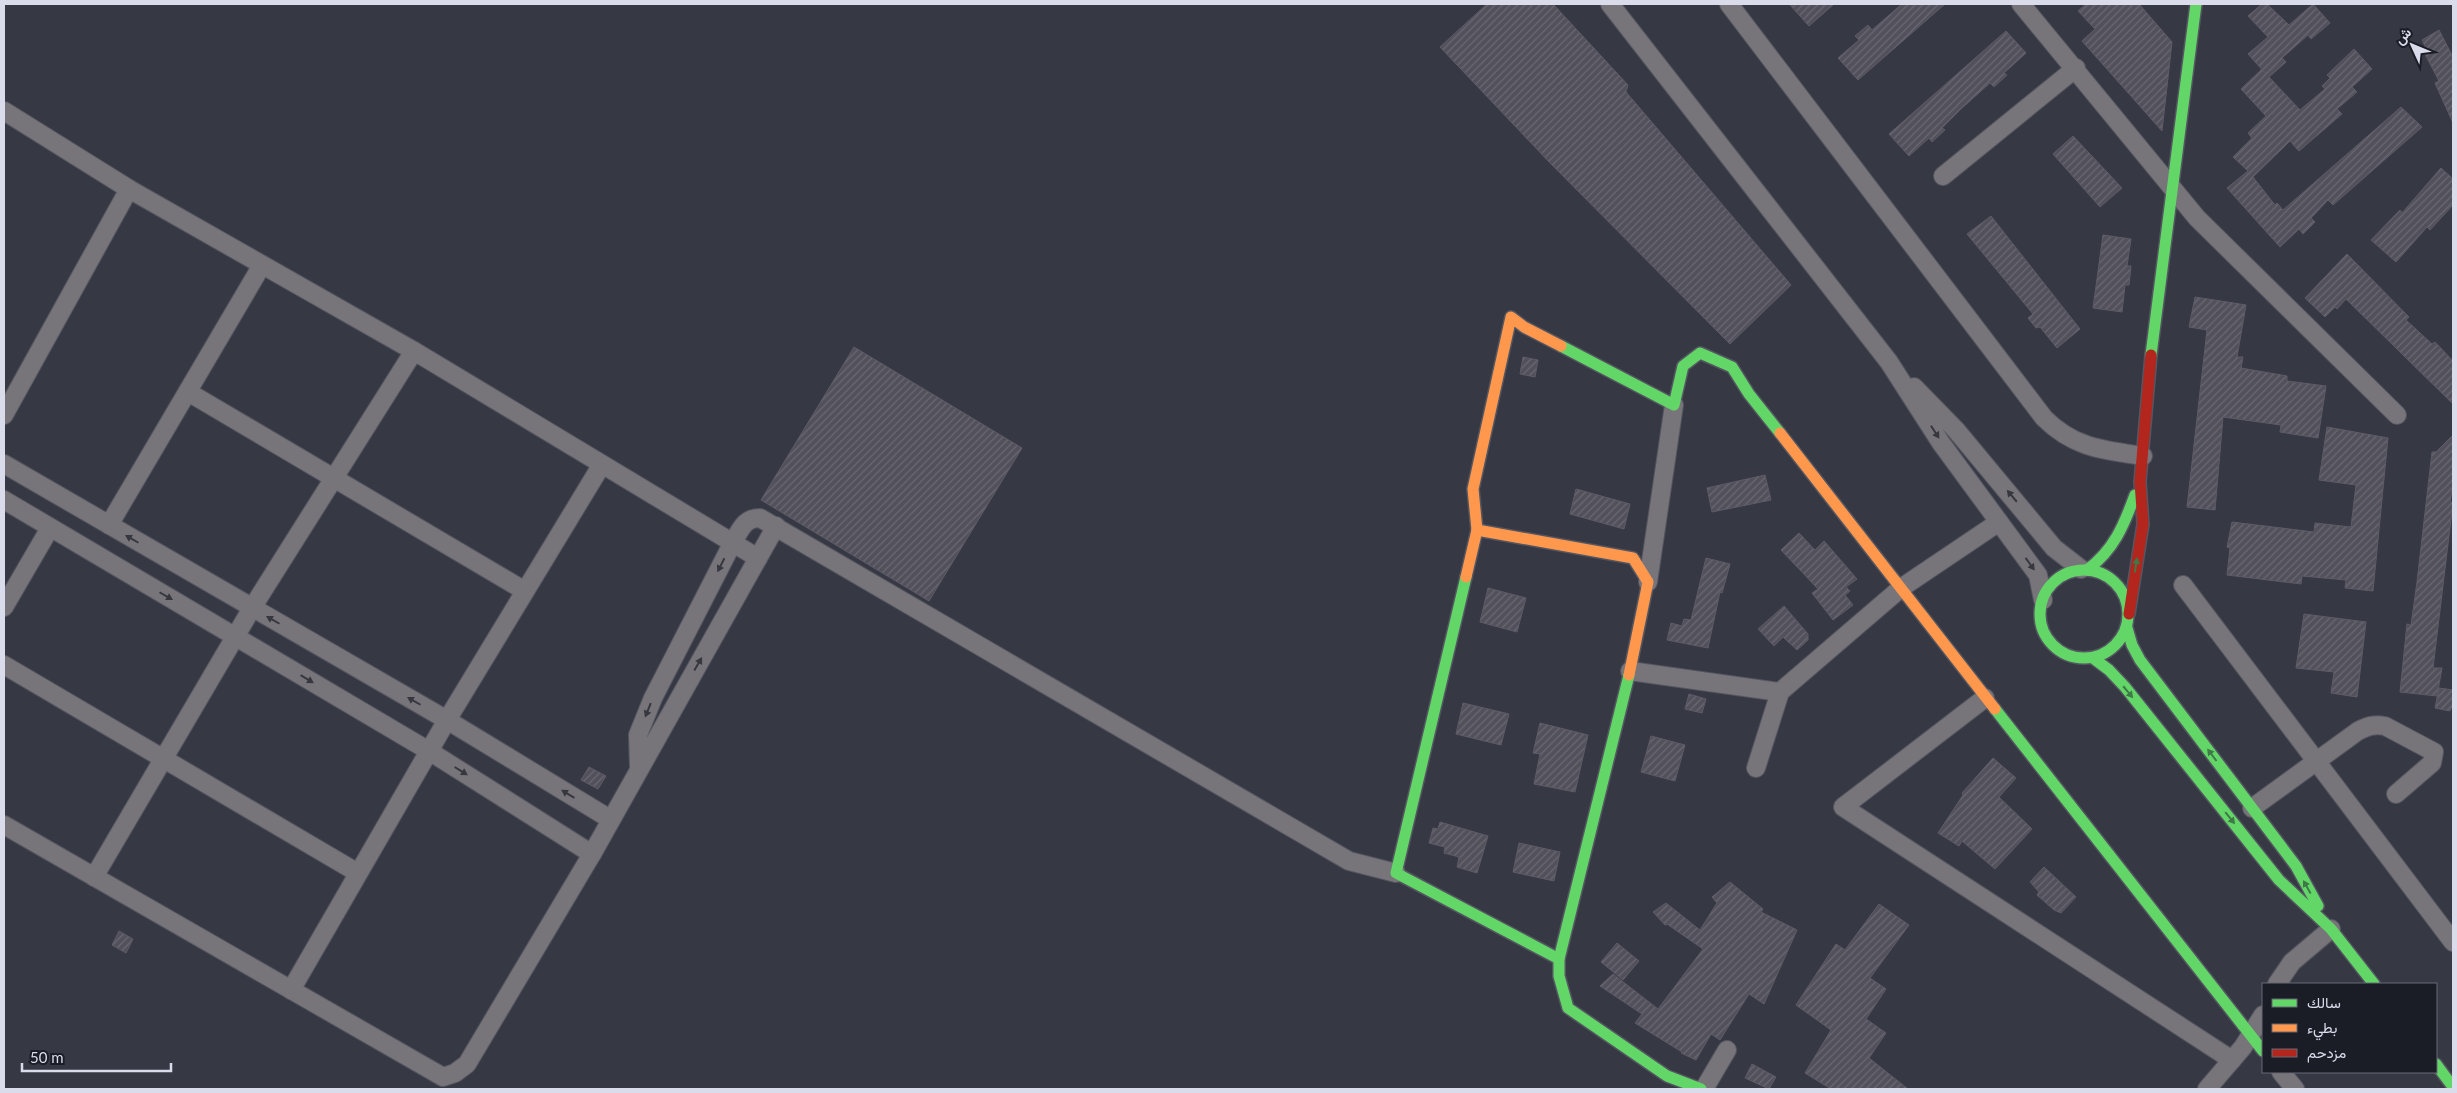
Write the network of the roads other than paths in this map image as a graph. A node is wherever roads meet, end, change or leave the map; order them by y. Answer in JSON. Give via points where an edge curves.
{"nodes":[{"id":1,"x":1610,"y":4,"type":"edge"},
{"id":2,"x":1729,"y":4,"type":"edge"},
{"id":3,"x":2021,"y":4,"type":"edge"},
{"id":4,"x":2196,"y":4,"type":"edge"},
{"id":5,"x":2076,"y":68,"type":"junction"},
{"id":6,"x":4,"y":111,"type":"edge"},
{"id":7,"x":1943,"y":176,"type":"dead end"},
{"id":8,"x":2171,"y":188,"type":"junction"},
{"id":9,"x":129,"y":189,"type":"junction"},
{"id":10,"x":262,"y":265,"type":"junction"},
{"id":11,"x":414,"y":352,"type":"junction"},
{"id":12,"x":1889,"y":362,"type":"junction"},
{"id":13,"x":188,"y":392,"type":"junction"},
{"id":14,"x":1674,"y":405,"type":"junction"},
{"id":15,"x":4,"y":415,"type":"edge"},
{"id":16,"x":2397,"y":415,"type":"dead end"},
{"id":17,"x":2143,"y":456,"type":"junction"},
{"id":18,"x":4,"y":464,"type":"edge"},
{"id":19,"x":601,"y":466,"type":"junction"},
{"id":20,"x":334,"y":479,"type":"junction"},
{"id":21,"x":2140,"y":482,"type":"junction"},
{"id":22,"x":4,"y":500,"type":"edge"},
{"id":23,"x":1999,"y":522,"type":"junction"},
{"id":24,"x":109,"y":525,"type":"junction"},
{"id":25,"x":776,"y":526,"type":"junction"},
{"id":26,"x":50,"y":528,"type":"junction"},
{"id":27,"x":1477,"y":530,"type":"junction"},
{"id":28,"x":733,"y":542,"type":"junction"},
{"id":29,"x":758,"y":558,"type":"junction"},
{"id":30,"x":2084,"y":570,"type":"junction"},
{"id":31,"x":1648,"y":582,"type":"junction"},
{"id":32,"x":2183,"y":585,"type":"dead end"},
{"id":33,"x":1901,"y":588,"type":"junction"},
{"id":34,"x":525,"y":591,"type":"junction"},
{"id":35,"x":2042,"y":600,"type":"junction"},
{"id":36,"x":4,"y":607,"type":"edge"},
{"id":37,"x":252,"y":608,"type":"junction"},
{"id":38,"x":2129,"y":614,"type":"junction"},
{"id":39,"x":2127,"y":628,"type":"junction"},
{"id":40,"x":236,"y":637,"type":"junction"},
{"id":41,"x":2093,"y":658,"type":"junction"},
{"id":42,"x":4,"y":665,"type":"edge"},
{"id":43,"x":1630,"y":671,"type":"junction"},
{"id":44,"x":1780,"y":692,"type":"junction"},
{"id":45,"x":1986,"y":698,"type":"junction"},
{"id":46,"x":446,"y":720,"type":"junction"},
{"id":47,"x":429,"y":751,"type":"junction"},
{"id":48,"x":163,"y":760,"type":"junction"},
{"id":49,"x":2318,"y":760,"type":"junction"},
{"id":50,"x":639,"y":768,"type":"junction"},
{"id":51,"x":1756,"y":768,"type":"dead end"},
{"id":52,"x":2396,"y":794,"type":"dead end"},
{"id":53,"x":2252,"y":808,"type":"junction"},
{"id":54,"x":610,"y":819,"type":"junction"},
{"id":55,"x":4,"y":825,"type":"edge"},
{"id":56,"x":592,"y":854,"type":"junction"},
{"id":57,"x":358,"y":873,"type":"junction"},
{"id":58,"x":1396,"y":873,"type":"junction"},
{"id":59,"x":94,"y":877,"type":"junction"},
{"id":60,"x":2331,"y":929,"type":"junction"},
{"id":61,"x":2453,"y":942,"type":"edge"},
{"id":62,"x":1559,"y":959,"type":"junction"},
{"id":63,"x":2278,"y":983,"type":"edge"},
{"id":64,"x":2373,"y":983,"type":"edge"},
{"id":65,"x":291,"y":990,"type":"junction"},
{"id":66,"x":2262,"y":1016,"type":"edge"},
{"id":67,"x":2250,"y":1035,"type":"junction"},
{"id":68,"x":1727,"y":1050,"type":"dead end"},
{"id":69,"x":2262,"y":1050,"type":"edge"},
{"id":70,"x":2232,"y":1060,"type":"junction"},
{"id":71,"x":2437,"y":1065,"type":"edge"},
{"id":72,"x":2282,"y":1073,"type":"edge"},
{"id":73,"x":2453,"y":1087,"type":"edge"},
{"id":74,"x":1702,"y":1089,"type":"edge"},
{"id":75,"x":2207,"y":1089,"type":"edge"},
{"id":76,"x":2295,"y":1089,"type":"edge"}],
"edges":[{"from":1,"to":12,"type":"street"},
{"from":2,"to":17,"type":"street","via":[[2044,418],[2082,445]]},
{"from":3,"to":5,"type":"street"},
{"from":4,"to":8,"type":"street"},
{"from":5,"to":7,"type":"street"},
{"from":5,"to":8,"type":"street"},
{"from":6,"to":9,"type":"street"},
{"from":8,"to":16,"type":"street","via":[[2197,218]]},
{"from":8,"to":17,"type":"street","via":[[2154,317]]},
{"from":9,"to":10,"type":"street"},
{"from":9,"to":15,"type":"street"},
{"from":10,"to":11,"type":"street"},
{"from":10,"to":13,"type":"street"},
{"from":11,"to":19,"type":"street"},
{"from":11,"to":20,"type":"street"},
{"from":12,"to":23,"type":"street","one_way":true,"via":[[1941,443]]},
{"from":30,"to":12,"type":"street","one_way":true,"via":[[2054,548],[1956,430]]},
{"from":13,"to":20,"type":"street"},
{"from":13,"to":24,"type":"street"},
{"from":14,"to":27,"type":"street","via":[[1524,327],[1511,317],[1473,489]]},
{"from":14,"to":31,"type":"street"},
{"from":14,"to":33,"type":"street","via":[[1682,366],[1700,353],[1732,368]]},
{"from":17,"to":21,"type":"street"},
{"from":18,"to":24,"type":"street"},
{"from":19,"to":28,"type":"street"},
{"from":19,"to":34,"type":"street"},
{"from":20,"to":34,"type":"street"},
{"from":20,"to":37,"type":"street"},
{"from":21,"to":30,"type":"street","via":[[2120,537],[2110,552]]},
{"from":38,"to":21,"type":"street","one_way":true,"via":[[2142,524]]},
{"from":22,"to":26,"type":"street"},
{"from":23,"to":33,"type":"street"},
{"from":23,"to":35,"type":"street","one_way":true,"via":[[2038,575]]},
{"from":37,"to":24,"type":"street","one_way":true},
{"from":25,"to":28,"type":"street","via":[[760,518],[751,518],[745,521]]},
{"from":25,"to":29,"type":"street"},
{"from":25,"to":58,"type":"street","via":[[1349,861]]},
{"from":26,"to":36,"type":"street"},
{"from":26,"to":40,"type":"street","one_way":true},
{"from":27,"to":31,"type":"street","via":[[1633,558]]},
{"from":27,"to":58,"type":"street"},
{"from":28,"to":29,"type":"street"},
{"from":28,"to":50,"type":"street","one_way":true,"via":[[653,698],[638,734]]},
{"from":50,"to":29,"type":"street","one_way":true},
{"from":30,"to":35,"type":"street","via":[[2067,573],[2055,580]]},
{"from":30,"to":38,"type":"street","via":[[2108,576],[2118,585],[2126,598]]},
{"from":31,"to":43,"type":"street"},
{"from":32,"to":49,"type":"street"},
{"from":33,"to":44,"type":"street"},
{"from":33,"to":45,"type":"street"},
{"from":34,"to":46,"type":"street"},
{"from":35,"to":41,"type":"street","via":[[2040,618],[2050,644],[2062,654],[2077,659]]},
{"from":37,"to":40,"type":"street"},
{"from":46,"to":37,"type":"street","one_way":true},
{"from":38,"to":39,"type":"street"},
{"from":39,"to":41,"type":"street","via":[[2107,653]]},
{"from":53,"to":39,"type":"street","one_way":true,"via":[[2140,660]]},
{"from":40,"to":47,"type":"street","one_way":true},
{"from":40,"to":48,"type":"street"},
{"from":41,"to":60,"type":"street","one_way":true,"via":[[2125,687],[2279,880]]},
{"from":42,"to":48,"type":"street"},
{"from":43,"to":44,"type":"street"},
{"from":43,"to":62,"type":"street"},
{"from":44,"to":51,"type":"street"},
{"from":45,"to":67,"type":"street"},
{"from":45,"to":70,"type":"street","via":[[1843,807]]},
{"from":46,"to":47,"type":"street"},
{"from":54,"to":46,"type":"street","one_way":true},
{"from":47,"to":56,"type":"street","one_way":true},
{"from":47,"to":57,"type":"street"},
{"from":48,"to":57,"type":"street"},
{"from":48,"to":59,"type":"street"},
{"from":49,"to":52,"type":"street","via":[[2368,726],[2385,726],[2434,752],[2432,763]]},
{"from":49,"to":53,"type":"street"},
{"from":49,"to":61,"type":"street"},
{"from":50,"to":54,"type":"street"},
{"from":60,"to":53,"type":"street","one_way":true,"via":[[2296,866]]},
{"from":54,"to":56,"type":"street"},
{"from":55,"to":59,"type":"street"},
{"from":56,"to":65,"type":"street","via":[[467,1064],[456,1073],[444,1077]]},
{"from":57,"to":65,"type":"street"},
{"from":58,"to":62,"type":"street"},
{"from":59,"to":65,"type":"street"},
{"from":60,"to":63,"type":"street","via":[[2292,962]]},
{"from":60,"to":64,"type":"street"},
{"from":62,"to":74,"type":"street","via":[[1568,1008],[1667,1076]]},
{"from":66,"to":67,"type":"street"},
{"from":67,"to":69,"type":"street"},
{"from":67,"to":70,"type":"street"},
{"from":68,"to":74,"type":"street"},
{"from":70,"to":75,"type":"street"},
{"from":71,"to":73,"type":"street"},
{"from":72,"to":76,"type":"street"}]}
